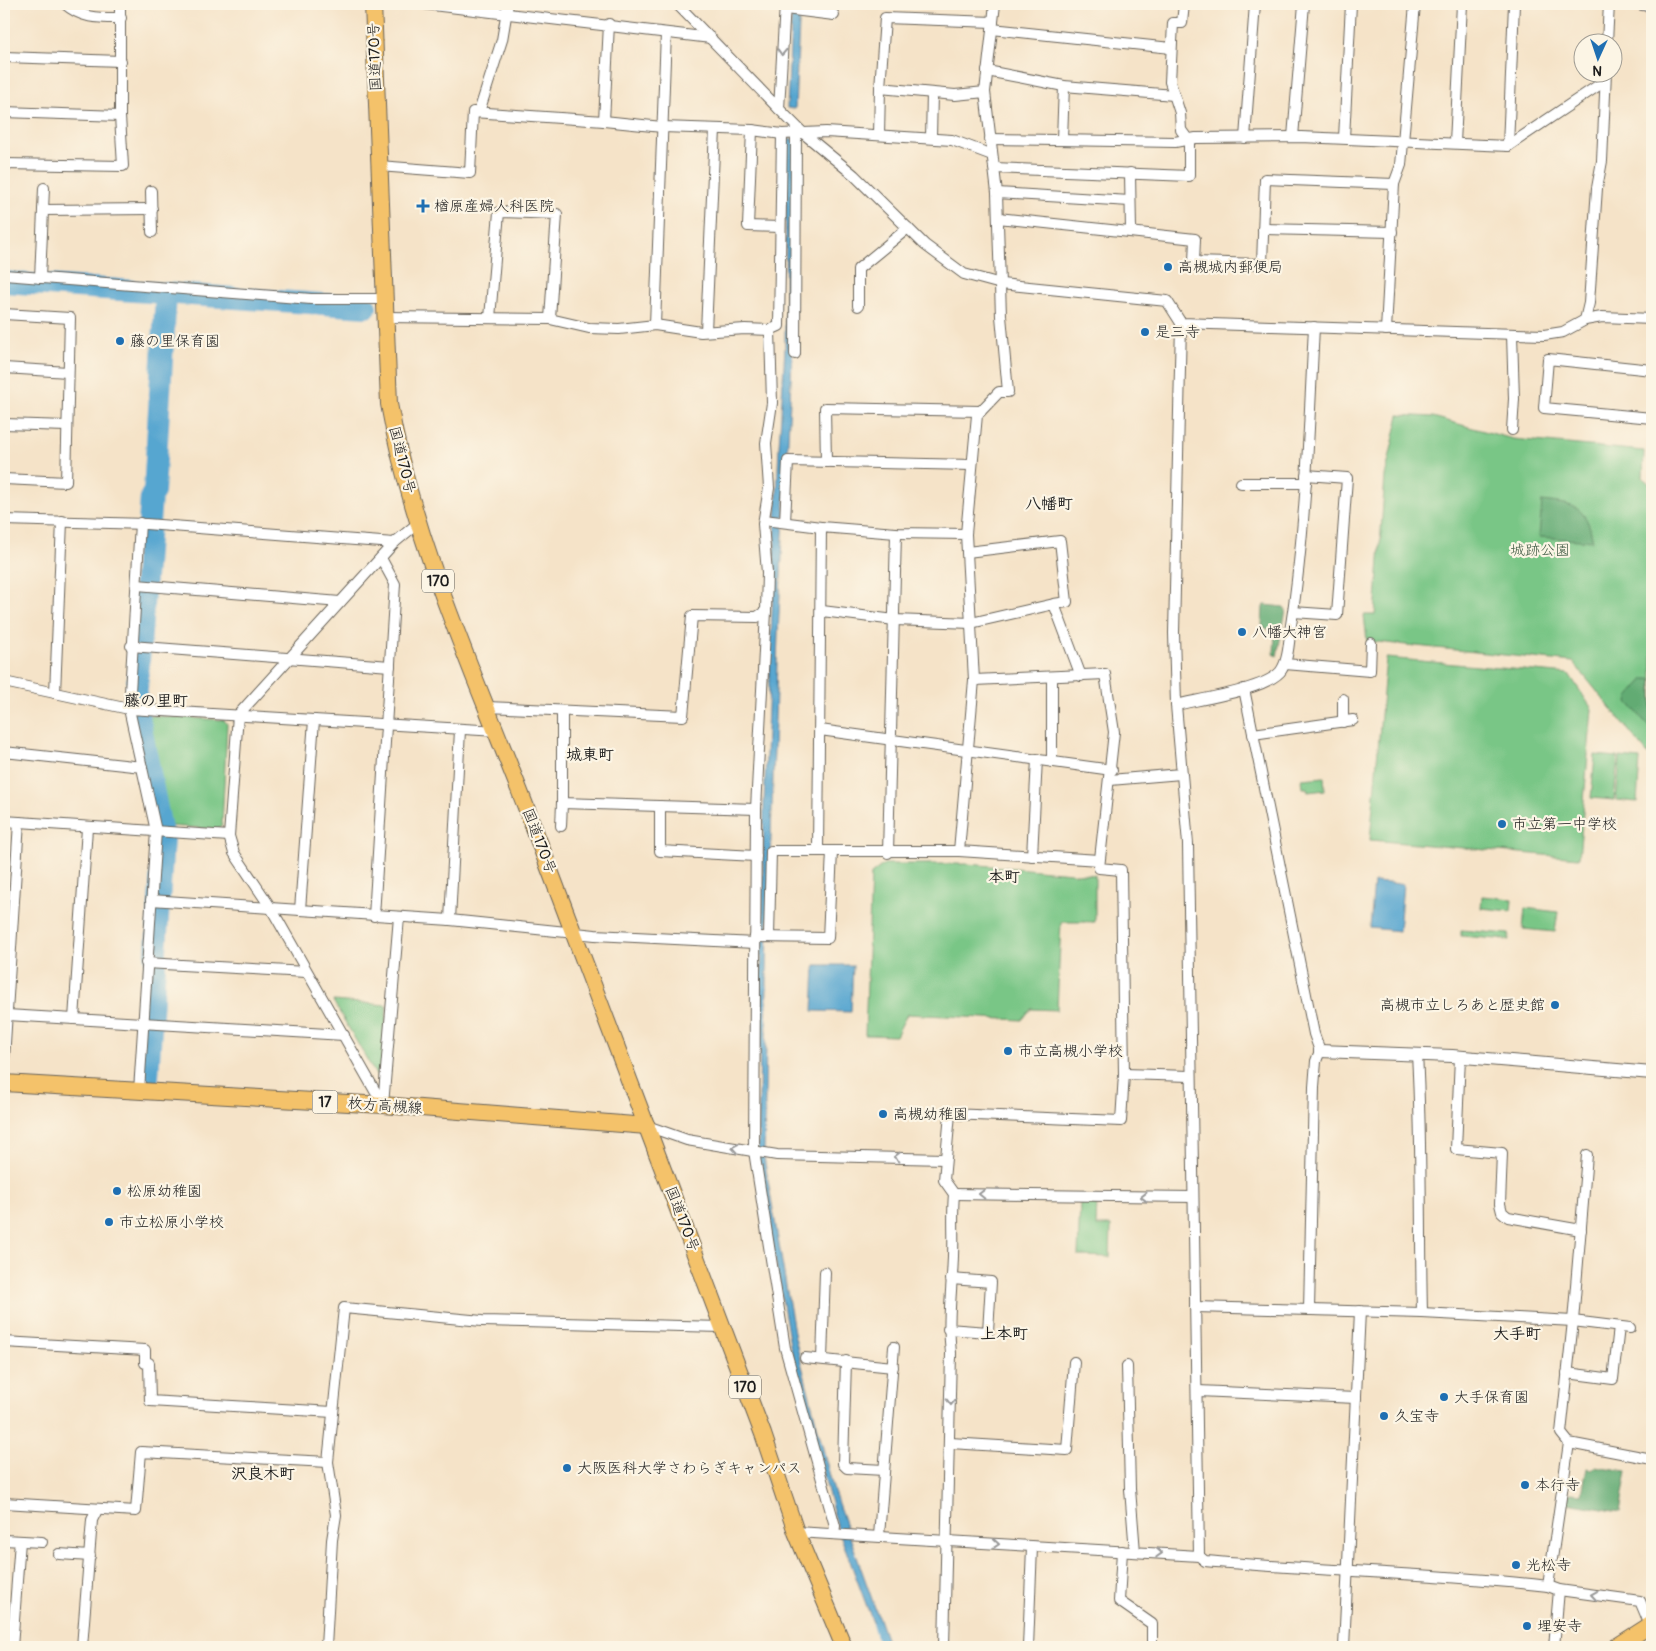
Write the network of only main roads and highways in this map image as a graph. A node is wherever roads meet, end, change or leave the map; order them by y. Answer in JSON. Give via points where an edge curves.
{"nodes":[{"id":1,"x":373,"y":4,"type":"edge"},
{"id":2,"x":4,"y":1083,"type":"edge"},
{"id":3,"x":647,"y":1126,"type":"junction"},
{"id":4,"x":1651,"y":1625,"type":"edge"},
{"id":5,"x":844,"y":1647,"type":"edge"},
{"id":6,"x":1616,"y":1647,"type":"edge"}],
"edges":[{"from":1,"to":3,"type":"main road","name":"国道170号","number":"170","via":[[384,299],[390,404],[396,439],[418,523],[447,606]]},
{"from":2,"to":3,"type":"main road","name":"枚方高槻線","number":"17","via":[[383,1105]]},
{"from":3,"to":5,"type":"main road","name":"国道170号","number":"170","via":[[763,1434],[796,1532]]},
{"from":4,"to":6,"type":"main road"}]}
